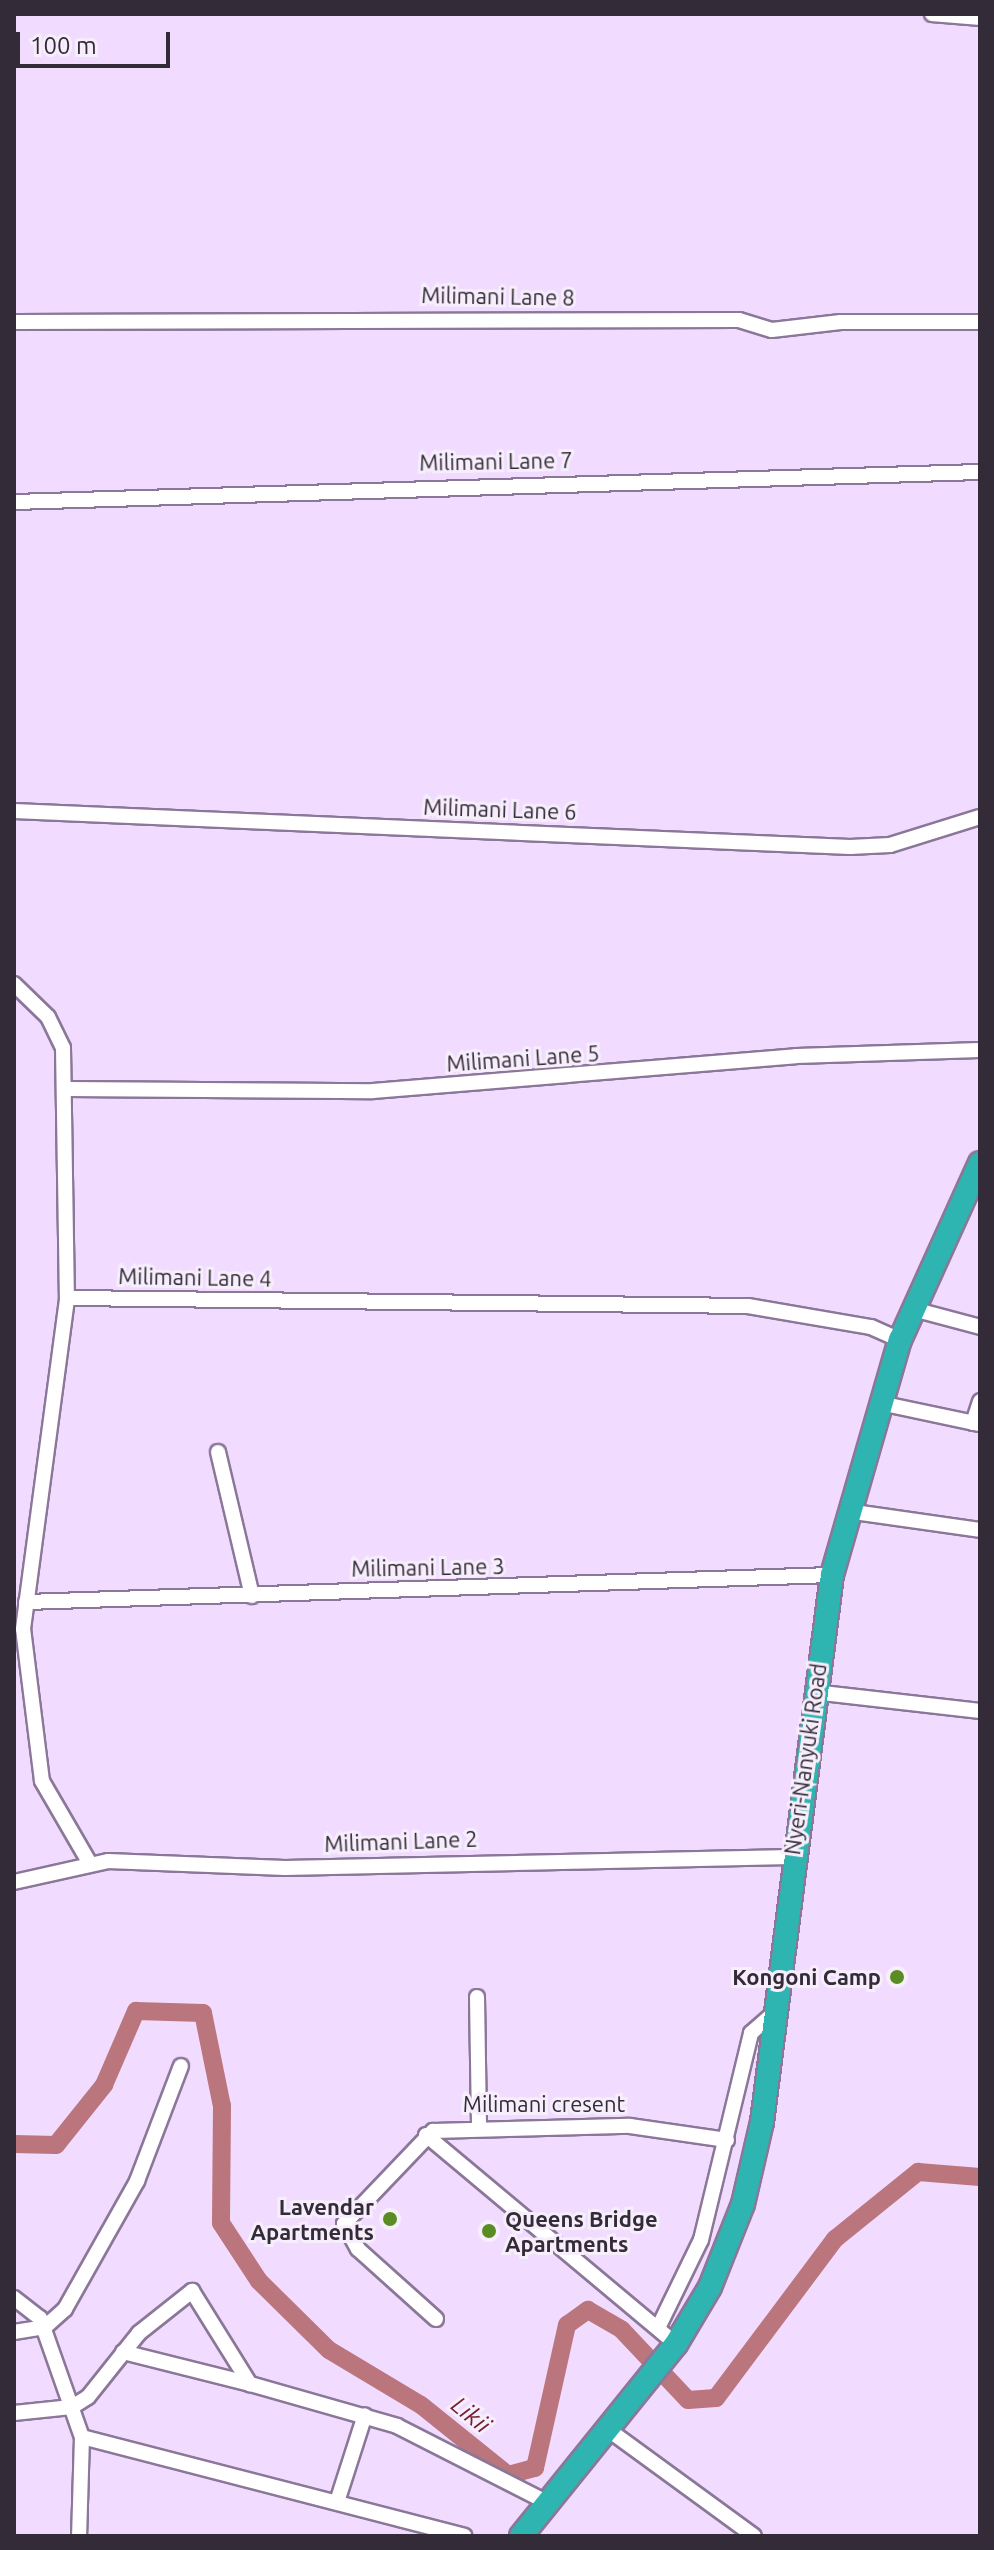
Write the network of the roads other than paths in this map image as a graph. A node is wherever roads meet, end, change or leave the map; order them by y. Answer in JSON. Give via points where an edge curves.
{"nodes":[{"id":1,"x":932,"y":14,"type":"edge"},
{"id":2,"x":980,"y":18,"type":"edge"},
{"id":3,"x":14,"y":322,"type":"edge"},
{"id":4,"x":980,"y":322,"type":"edge"},
{"id":5,"x":980,"y":472,"type":"edge"},
{"id":6,"x":14,"y":502,"type":"edge"},
{"id":7,"x":14,"y":811,"type":"edge"},
{"id":8,"x":980,"y":817,"type":"edge"},
{"id":9,"x":14,"y":984,"type":"edge"},
{"id":10,"x":980,"y":1050,"type":"edge"},
{"id":11,"x":68,"y":1089,"type":"junction"},
{"id":12,"x":980,"y":1163,"type":"edge"},
{"id":13,"x":67,"y":1298,"type":"junction"},
{"id":14,"x":913,"y":1309,"type":"junction"},
{"id":15,"x":980,"y":1327,"type":"edge"},
{"id":16,"x":900,"y":1340,"type":"junction"},
{"id":17,"x":980,"y":1401,"type":"edge"},
{"id":18,"x":880,"y":1403,"type":"junction"},
{"id":19,"x":976,"y":1424,"type":"edge"},
{"id":20,"x":218,"y":1452,"type":"dead end"},
{"id":21,"x":847,"y":1511,"type":"junction"},
{"id":22,"x":980,"y":1530,"type":"edge"},
{"id":23,"x":832,"y":1575,"type":"junction"},
{"id":24,"x":252,"y":1596,"type":"junction"},
{"id":25,"x":26,"y":1602,"type":"junction"},
{"id":26,"x":814,"y":1692,"type":"junction"},
{"id":27,"x":980,"y":1711,"type":"edge"},
{"id":28,"x":791,"y":1857,"type":"junction"},
{"id":29,"x":89,"y":1862,"type":"junction"},
{"id":30,"x":14,"y":1882,"type":"edge"},
{"id":31,"x":477,"y":1997,"type":"dead end"},
{"id":32,"x":776,"y":2011,"type":"junction"},
{"id":33,"x":181,"y":2066,"type":"dead end"},
{"id":34,"x":479,"y":2125,"type":"junction"},
{"id":35,"x":426,"y":2135,"type":"junction"},
{"id":36,"x":727,"y":2140,"type":"junction"},
{"id":37,"x":14,"y":2298,"type":"edge"},
{"id":38,"x":436,"y":2319,"type":"dead end"},
{"id":39,"x":45,"y":2327,"type":"junction"},
{"id":40,"x":658,"y":2328,"type":"junction"},
{"id":41,"x":14,"y":2332,"type":"edge"},
{"id":42,"x":670,"y":2351,"type":"junction"},
{"id":43,"x":123,"y":2352,"type":"junction"},
{"id":44,"x":250,"y":2384,"type":"junction"},
{"id":45,"x":72,"y":2407,"type":"junction"},
{"id":46,"x":14,"y":2413,"type":"edge"},
{"id":47,"x":365,"y":2415,"type":"junction"},
{"id":48,"x":606,"y":2428,"type":"junction"},
{"id":49,"x":82,"y":2437,"type":"junction"},
{"id":50,"x":337,"y":2502,"type":"junction"},
{"id":51,"x":546,"y":2502,"type":"junction"},
{"id":52,"x":79,"y":2536,"type":"edge"},
{"id":53,"x":464,"y":2536,"type":"edge"},
{"id":54,"x":521,"y":2536,"type":"edge"},
{"id":55,"x":754,"y":2536,"type":"edge"}],
"edges":[{"from":1,"to":2,"type":"street"},
{"from":3,"to":4,"type":"street","name":"Milimani Lane 8","via":[[739,320],[772,330],[841,322]]},
{"from":5,"to":6,"type":"street","name":"Milimani Lane 7"},
{"from":7,"to":8,"type":"street","name":"Milimani Lane 6","via":[[850,847],[890,845]]},
{"from":9,"to":11,"type":"street","via":[[48,1017],[63,1048]]},
{"from":10,"to":11,"type":"street","name":"Milimani Lane 5","via":[[796,1056],[373,1091]]},
{"from":11,"to":13,"type":"street"},
{"from":12,"to":14,"type":"highway","name":"Nyeri-Nanyuki Road"},
{"from":13,"to":16,"type":"street","name":"Milimani Lane 4","via":[[748,1306],[871,1327]]},
{"from":13,"to":25,"type":"street"},
{"from":14,"to":15,"type":"street"},
{"from":14,"to":16,"type":"highway","name":"Nyeri-Nanyuki Road"},
{"from":16,"to":18,"type":"highway","name":"Nyeri-Nanyuki Road"},
{"from":17,"to":19,"type":"street"},
{"from":18,"to":19,"type":"street"},
{"from":18,"to":21,"type":"highway","name":"Nyeri-Nanyuki Road"},
{"from":20,"to":24,"type":"street"},
{"from":21,"to":22,"type":"street"},
{"from":21,"to":23,"type":"highway","name":"Nyeri-Nanyuki Road"},
{"from":23,"to":24,"type":"street","name":"Milimani Lane 3"},
{"from":23,"to":26,"type":"highway","name":"Nyeri-Nanyuki Road"},
{"from":24,"to":25,"type":"street","name":"Milimani Lane 3"},
{"from":25,"to":29,"type":"street","via":[[35,1757],[55,1813]]},
{"from":26,"to":27,"type":"street"},
{"from":26,"to":28,"type":"highway","name":"Nyeri-Nanyuki Road"},
{"from":28,"to":29,"type":"street","name":"Milimani Lane 2","via":[[285,1868]]},
{"from":28,"to":32,"type":"highway","name":"Nyeri-Nanyuki Road"},
{"from":29,"to":30,"type":"street","name":"Milimani Lane 2"},
{"from":31,"to":34,"type":"street"},
{"from":32,"to":36,"type":"street","via":[[751,2033]]},
{"from":32,"to":42,"type":"highway","name":"Nyeri-Nanyuki Road","via":[[743,2204],[710,2287]]},
{"from":33,"to":39,"type":"street","via":[[137,2181],[65,2309]]},
{"from":34,"to":35,"type":"street","name":"Milimani cresent"},
{"from":34,"to":36,"type":"street","name":"Milimani cresent","via":[[630,2126]]},
{"from":35,"to":38,"type":"street","via":[[344,2224],[358,2249]]},
{"from":35,"to":40,"type":"street"},
{"from":36,"to":40,"type":"street","via":[[701,2240]]},
{"from":37,"to":39,"type":"street"},
{"from":39,"to":41,"type":"street"},
{"from":39,"to":45,"type":"street"},
{"from":40,"to":42,"type":"street"},
{"from":42,"to":48,"type":"highway","name":"Nyeri-Nanyuki Road"},
{"from":43,"to":44,"type":"street"},
{"from":43,"to":44,"type":"street","via":[[192,2291]]},
{"from":43,"to":45,"type":"street"},
{"from":44,"to":47,"type":"street"},
{"from":45,"to":46,"type":"street"},
{"from":45,"to":49,"type":"street"},
{"from":47,"to":50,"type":"street"},
{"from":47,"to":51,"type":"street"},
{"from":48,"to":51,"type":"highway"},
{"from":48,"to":55,"type":"street"},
{"from":49,"to":50,"type":"street"},
{"from":49,"to":52,"type":"street"},
{"from":50,"to":53,"type":"street"},
{"from":51,"to":54,"type":"highway"}]}
